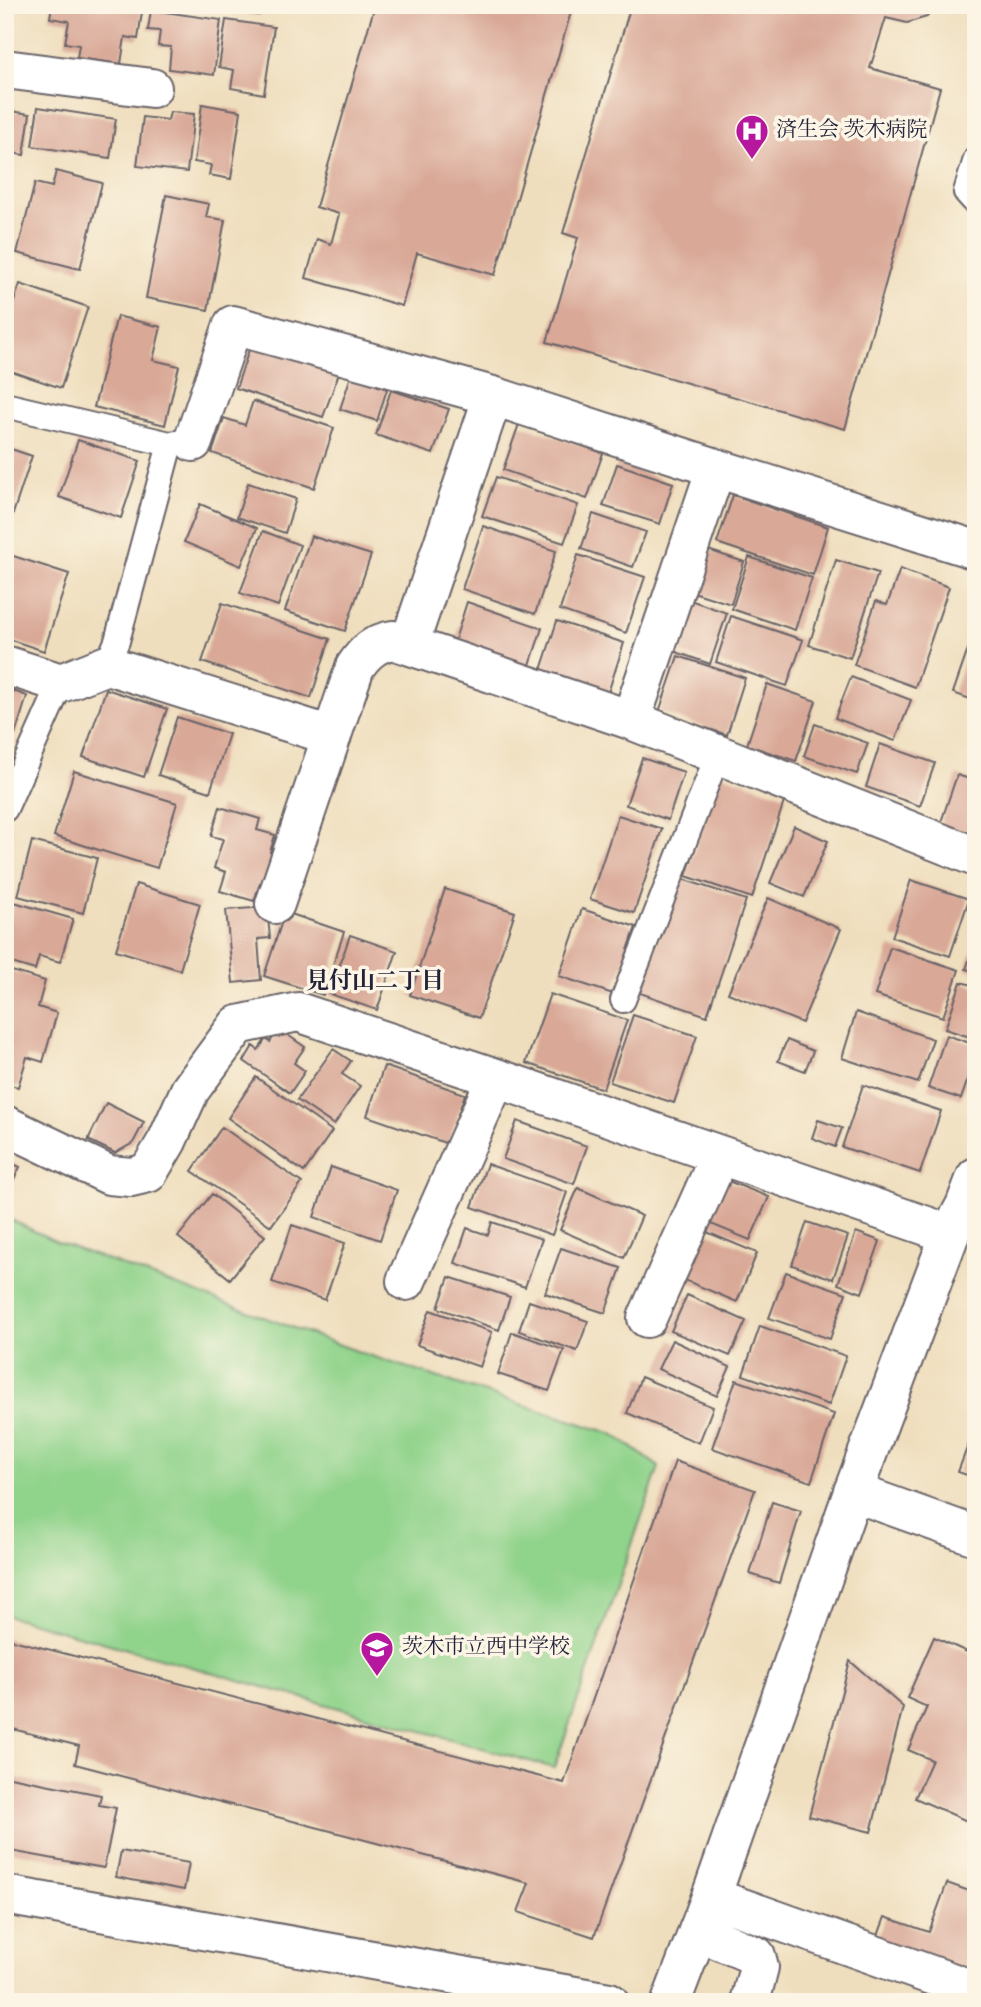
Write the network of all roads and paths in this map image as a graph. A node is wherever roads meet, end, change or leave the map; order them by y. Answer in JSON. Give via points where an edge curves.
{"nodes":[{"id":1,"x":5,"y":69,"type":"edge"},
{"id":2,"x":152,"y":88,"type":"dead end"},
{"id":3,"x":976,"y":159,"type":"edge"},
{"id":4,"x":976,"y":203,"type":"edge"},
{"id":5,"x":493,"y":396,"type":"junction"},
{"id":6,"x":5,"y":405,"type":"edge"},
{"id":7,"x":182,"y":443,"type":"junction"},
{"id":8,"x":716,"y":468,"type":"junction"},
{"id":9,"x":976,"y":551,"type":"edge"},
{"id":10,"x":409,"y":645,"type":"junction"},
{"id":11,"x":5,"y":665,"type":"edge"},
{"id":12,"x":107,"y":665,"type":"junction"},
{"id":13,"x":61,"y":683,"type":"junction"},
{"id":14,"x":631,"y":720,"type":"junction"},
{"id":15,"x":332,"y":736,"type":"junction"},
{"id":16,"x":718,"y":754,"type":"junction"},
{"id":17,"x":5,"y":809,"type":"edge"},
{"id":18,"x":976,"y":857,"type":"edge"},
{"id":19,"x":275,"y":904,"type":"dead end"},
{"id":20,"x":623,"y":1000,"type":"dead end"},
{"id":21,"x":496,"y":1078,"type":"junction"},
{"id":22,"x":5,"y":1125,"type":"edge"},
{"id":23,"x":720,"y":1155,"type":"junction"},
{"id":24,"x":967,"y":1207,"type":"edge"},
{"id":25,"x":407,"y":1282,"type":"dead end"},
{"id":26,"x":647,"y":1318,"type":"dead end"},
{"id":27,"x":853,"y":1492,"type":"junction"},
{"id":28,"x":976,"y":1536,"type":"edge"},
{"id":29,"x":5,"y":1895,"type":"edge"},
{"id":30,"x":705,"y":1914,"type":"junction"},
{"id":31,"x":976,"y":1991,"type":"edge"},
{"id":32,"x":609,"y":2002,"type":"edge"},
{"id":33,"x":671,"y":2002,"type":"edge"},
{"id":34,"x":750,"y":2002,"type":"edge"}],
"edges":[{"from":1,"to":2,"type":"street"},
{"from":3,"to":4,"type":"lane","via":[[965,192]]},
{"from":5,"to":7,"type":"street","via":[[233,325]]},
{"from":5,"to":8,"type":"street"},
{"from":5,"to":10,"type":"street"},
{"from":6,"to":7,"type":"lane"},
{"from":7,"to":12,"type":"lane"},
{"from":8,"to":9,"type":"street"},
{"from":8,"to":14,"type":"street"},
{"from":10,"to":14,"type":"street"},
{"from":10,"to":15,"type":"street","via":[[381,642],[361,657]]},
{"from":11,"to":13,"type":"street"},
{"from":12,"to":13,"type":"street"},
{"from":12,"to":15,"type":"street"},
{"from":13,"to":17,"type":"lane"},
{"from":14,"to":16,"type":"street"},
{"from":15,"to":19,"type":"street"},
{"from":16,"to":18,"type":"street"},
{"from":16,"to":20,"type":"lane"},
{"from":21,"to":22,"type":"street","via":[[298,1012],[238,1025],[190,1090],[148,1173],[109,1175]]},
{"from":21,"to":23,"type":"street"},
{"from":21,"to":25,"type":"street"},
{"from":23,"to":24,"type":"street"},
{"from":23,"to":26,"type":"street"},
{"from":24,"to":27,"type":"street"},
{"from":27,"to":28,"type":"street"},
{"from":27,"to":30,"type":"street"},
{"from":29,"to":32,"type":"street"},
{"from":30,"to":31,"type":"street"},
{"from":30,"to":33,"type":"street"},
{"from":30,"to":34,"type":"street","via":[[756,1956],[759,1967]]}]}
